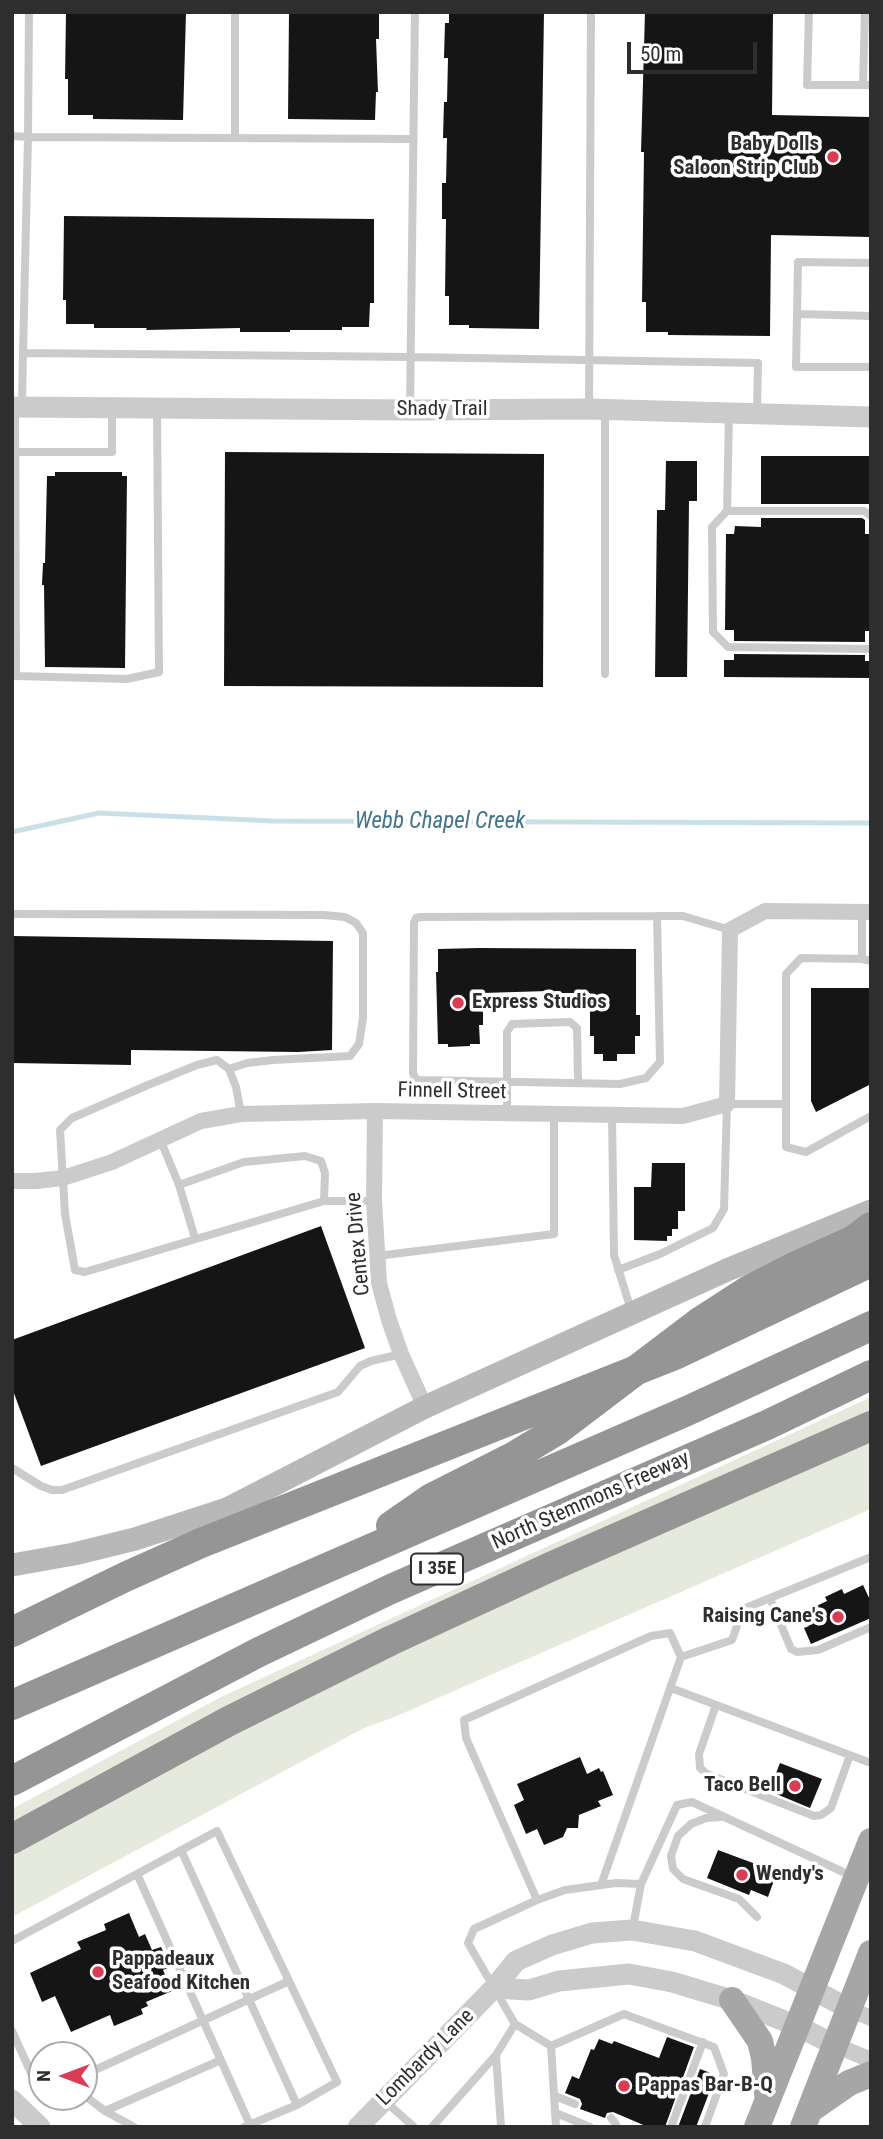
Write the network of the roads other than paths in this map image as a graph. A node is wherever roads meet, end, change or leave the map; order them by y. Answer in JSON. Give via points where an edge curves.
{"nodes":[{"id":1,"x":29,"y":12,"type":"edge"},
{"id":2,"x":235,"y":12,"type":"edge"},
{"id":3,"x":415,"y":12,"type":"edge"},
{"id":4,"x":591,"y":12,"type":"edge"},
{"id":5,"x":809,"y":12,"type":"edge"},
{"id":6,"x":865,"y":12,"type":"edge"},
{"id":7,"x":867,"y":85,"type":"edge"},
{"id":8,"x":12,"y":136,"type":"edge"},
{"id":9,"x":27,"y":137,"type":"junction"},
{"id":10,"x":235,"y":138,"type":"junction"},
{"id":11,"x":413,"y":139,"type":"junction"},
{"id":12,"x":871,"y":263,"type":"edge"},
{"id":13,"x":797,"y":314,"type":"junction"},
{"id":14,"x":871,"y":316,"type":"edge"},
{"id":15,"x":23,"y":353,"type":"junction"},
{"id":16,"x":411,"y":357,"type":"junction"},
{"id":17,"x":588,"y":360,"type":"junction"},
{"id":18,"x":871,"y":367,"type":"edge"},
{"id":19,"x":16,"y":407,"type":"edge"},
{"id":20,"x":112,"y":408,"type":"junction"},
{"id":21,"x":157,"y":408,"type":"junction"},
{"id":22,"x":597,"y":409,"type":"junction"},
{"id":23,"x":410,"y":410,"type":"junction"},
{"id":24,"x":729,"y":414,"type":"junction"},
{"id":25,"x":757,"y":415,"type":"junction"},
{"id":26,"x":871,"y":418,"type":"edge"},
{"id":27,"x":15,"y":452,"type":"junction"},
{"id":28,"x":727,"y":511,"type":"junction"},
{"id":29,"x":871,"y":516,"type":"edge"},
{"id":30,"x":871,"y":649,"type":"edge"},
{"id":31,"x":605,"y":674,"type":"dead end"},
{"id":32,"x":866,"y":912,"type":"edge"},
{"id":33,"x":12,"y":914,"type":"edge"},
{"id":34,"x":657,"y":916,"type":"junction"},
{"id":35,"x":730,"y":930,"type":"junction"},
{"id":36,"x":867,"y":960,"type":"edge"},
{"id":37,"x":229,"y":1069,"type":"junction"},
{"id":38,"x":506,"y":1082,"type":"junction"},
{"id":39,"x":578,"y":1082,"type":"junction"},
{"id":40,"x":727,"y":1104,"type":"junction"},
{"id":41,"x":786,"y":1104,"type":"junction"},
{"id":42,"x":375,"y":1111,"type":"junction"},
{"id":43,"x":507,"y":1113,"type":"junction"},
{"id":44,"x":241,"y":1114,"type":"junction"},
{"id":45,"x":554,"y":1114,"type":"junction"},
{"id":46,"x":612,"y":1115,"type":"junction"},
{"id":47,"x":871,"y":1116,"type":"edge"},
{"id":48,"x":160,"y":1139,"type":"junction"},
{"id":49,"x":63,"y":1178,"type":"junction"},
{"id":50,"x":12,"y":1181,"type":"edge"},
{"id":51,"x":179,"y":1185,"type":"junction"},
{"id":52,"x":324,"y":1201,"type":"junction"},
{"id":53,"x":374,"y":1201,"type":"junction"},
{"id":54,"x":871,"y":1211,"type":"edge"},
{"id":55,"x":871,"y":1227,"type":"edge"},
{"id":56,"x":195,"y":1238,"type":"junction"},
{"id":57,"x":377,"y":1256,"type":"junction"},
{"id":58,"x":871,"y":1262,"type":"edge"},
{"id":59,"x":618,"y":1270,"type":"junction"},
{"id":60,"x":632,"y":1312,"type":"junction"},
{"id":61,"x":871,"y":1326,"type":"edge"},
{"id":62,"x":401,"y":1353,"type":"junction"},
{"id":63,"x":871,"y":1375,"type":"edge"},
{"id":64,"x":425,"y":1407,"type":"junction"},
{"id":65,"x":871,"y":1426,"type":"edge"},
{"id":66,"x":12,"y":1468,"type":"edge"},
{"id":67,"x":871,"y":1556,"type":"edge"},
{"id":68,"x":15,"y":1563,"type":"edge"},
{"id":69,"x":333,"y":1566,"type":"junction"},
{"id":70,"x":770,"y":1598,"type":"junction"},
{"id":71,"x":871,"y":1627,"type":"edge"},
{"id":72,"x":12,"y":1632,"type":"edge"},
{"id":73,"x":681,"y":1657,"type":"junction"},
{"id":74,"x":671,"y":1688,"type":"junction"},
{"id":75,"x":12,"y":1705,"type":"edge"},
{"id":76,"x":716,"y":1705,"type":"junction"},
{"id":77,"x":850,"y":1755,"type":"junction"},
{"id":78,"x":871,"y":1763,"type":"edge"},
{"id":79,"x":12,"y":1781,"type":"edge"},
{"id":80,"x":723,"y":1816,"type":"junction"},
{"id":81,"x":12,"y":1839,"type":"edge"},
{"id":82,"x":871,"y":1840,"type":"edge"},
{"id":83,"x":181,"y":1850,"type":"junction"},
{"id":84,"x":137,"y":1874,"type":"junction"},
{"id":85,"x":856,"y":1878,"type":"junction"},
{"id":86,"x":641,"y":1884,"type":"junction"},
{"id":87,"x":601,"y":1885,"type":"junction"},
{"id":88,"x":537,"y":1900,"type":"junction"},
{"id":89,"x":757,"y":1917,"type":"dead end"},
{"id":90,"x":632,"y":1930,"type":"junction"},
{"id":91,"x":12,"y":1941,"type":"edge"},
{"id":92,"x":871,"y":1953,"type":"edge"},
{"id":93,"x":289,"y":1981,"type":"junction"},
{"id":94,"x":494,"y":1988,"type":"junction"},
{"id":95,"x":811,"y":1988,"type":"junction"},
{"id":96,"x":249,"y":1999,"type":"junction"},
{"id":97,"x":732,"y":2000,"type":"junction"},
{"id":98,"x":860,"y":2013,"type":"edge"},
{"id":99,"x":204,"y":2020,"type":"junction"},
{"id":100,"x":516,"y":2024,"type":"junction"},
{"id":101,"x":797,"y":2026,"type":"junction"},
{"id":102,"x":12,"y":2031,"type":"edge"},
{"id":103,"x":703,"y":2042,"type":"junction"},
{"id":104,"x":835,"y":2045,"type":"junction"},
{"id":105,"x":551,"y":2046,"type":"junction"},
{"id":106,"x":496,"y":2055,"type":"junction"},
{"id":107,"x":221,"y":2060,"type":"junction"},
{"id":108,"x":871,"y":2060,"type":"edge"},
{"id":109,"x":28,"y":2066,"type":"edge"},
{"id":110,"x":98,"y":2069,"type":"edge"},
{"id":111,"x":871,"y":2074,"type":"edge"},
{"id":112,"x":555,"y":2096,"type":"junction"},
{"id":113,"x":384,"y":2101,"type":"junction"},
{"id":114,"x":767,"y":2101,"type":"junction"},
{"id":115,"x":575,"y":2104,"type":"dead end"},
{"id":116,"x":297,"y":2105,"type":"junction"},
{"id":117,"x":14,"y":2106,"type":"edge"},
{"id":118,"x":98,"y":2106,"type":"edge"},
{"id":119,"x":105,"y":2111,"type":"junction"},
{"id":120,"x":556,"y":2113,"type":"junction"},
{"id":121,"x":611,"y":2118,"type":"dead end"},
{"id":122,"x":806,"y":2118,"type":"edge"},
{"id":123,"x":248,"y":2126,"type":"edge"},
{"id":124,"x":40,"y":2127,"type":"edge"},
{"id":125,"x":134,"y":2127,"type":"edge"},
{"id":126,"x":358,"y":2127,"type":"edge"},
{"id":127,"x":414,"y":2127,"type":"edge"},
{"id":128,"x":432,"y":2127,"type":"edge"},
{"id":129,"x":501,"y":2127,"type":"edge"},
{"id":130,"x":556,"y":2127,"type":"edge"},
{"id":131,"x":590,"y":2127,"type":"edge"},
{"id":132,"x":616,"y":2127,"type":"edge"},
{"id":133,"x":671,"y":2127,"type":"edge"},
{"id":134,"x":705,"y":2127,"type":"edge"},
{"id":135,"x":757,"y":2127,"type":"edge"}],
"edges":[{"from":1,"to":9,"type":"lane"},
{"from":2,"to":10,"type":"lane"},
{"from":3,"to":11,"type":"lane"},
{"from":4,"to":17,"type":"lane"},
{"from":5,"to":7,"type":"lane","via":[[807,85]]},
{"from":6,"to":7,"type":"lane"},
{"from":8,"to":9,"type":"lane"},
{"from":9,"to":10,"type":"lane"},
{"from":9,"to":15,"type":"lane"},
{"from":10,"to":11,"type":"lane"},
{"from":11,"to":16,"type":"lane"},
{"from":12,"to":13,"type":"lane","via":[[798,262]]},
{"from":13,"to":14,"type":"lane"},
{"from":13,"to":18,"type":"lane","via":[[796,367]]},
{"from":15,"to":16,"type":"lane"},
{"from":15,"to":19,"type":"lane"},
{"from":16,"to":17,"type":"lane"},
{"from":16,"to":23,"type":"lane"},
{"from":17,"to":22,"type":"lane"},
{"from":17,"to":25,"type":"lane","via":[[758,363]]},
{"from":19,"to":20,"type":"street","name":"Shady Trail"},
{"from":19,"to":27,"type":"lane"},
{"from":20,"to":21,"type":"street","name":"Shady Trail"},
{"from":20,"to":27,"type":"lane","via":[[112,452]]},
{"from":21,"to":23,"type":"street","name":"Shady Trail"},
{"from":21,"to":27,"type":"lane","via":[[159,672],[127,678],[16,676]]},
{"from":22,"to":23,"type":"street","name":"Shady Trail"},
{"from":22,"to":24,"type":"street","name":"Shady Trail"},
{"from":22,"to":31,"type":"lane"},
{"from":24,"to":25,"type":"street","name":"Shady Trail"},
{"from":24,"to":28,"type":"lane"},
{"from":25,"to":26,"type":"street","name":"Shady Trail"},
{"from":28,"to":29,"type":"lane","via":[[864,511]]},
{"from":28,"to":30,"type":"lane","via":[[712,527],[713,632],[728,647]]},
{"from":32,"to":35,"type":"street","via":[[765,911]]},
{"from":32,"to":36,"type":"lane"},
{"from":33,"to":37,"type":"lane","via":[[324,915],[356,923],[363,933],[363,1018],[359,1044],[350,1056],[272,1060]]},
{"from":34,"to":35,"type":"lane","via":[[683,916]]},
{"from":34,"to":38,"type":"lane","via":[[416,918],[415,1078]]},
{"from":34,"to":39,"type":"lane","via":[[660,1062],[646,1078],[620,1084]]},
{"from":35,"to":40,"type":"street"},
{"from":36,"to":41,"type":"lane","via":[[801,958],[786,974]]},
{"from":37,"to":44,"type":"lane"},
{"from":37,"to":49,"type":"lane","via":[[216,1060],[197,1065],[72,1118],[60,1130]]},
{"from":38,"to":39,"type":"lane"},
{"from":38,"to":39,"type":"lane","via":[[507,1032],[512,1024],[570,1022],[577,1028]]},
{"from":38,"to":43,"type":"lane"},
{"from":40,"to":41,"type":"lane"},
{"from":40,"to":46,"type":"street","name":"Finnell Street","via":[[682,1116]]},
{"from":40,"to":59,"type":"lane","via":[[723,1209],[713,1228]]},
{"from":41,"to":47,"type":"lane","via":[[786,1147],[806,1152]]},
{"from":42,"to":43,"type":"street","name":"Finnell Street"},
{"from":42,"to":44,"type":"street","name":"Finnell Street"},
{"from":42,"to":53,"type":"street","name":"Centex Drive"},
{"from":43,"to":45,"type":"street","name":"Finnell Street"},
{"from":44,"to":48,"type":"street","name":"Finnell Street","via":[[201,1121]]},
{"from":45,"to":46,"type":"street","name":"Finnell Street"},
{"from":45,"to":57,"type":"lane","via":[[554,1234]]},
{"from":46,"to":59,"type":"lane"},
{"from":48,"to":49,"type":"street","name":"Finnell Street"},
{"from":48,"to":51,"type":"lane"},
{"from":49,"to":50,"type":"street","name":"Finnell Street"},
{"from":49,"to":56,"type":"lane","via":[[75,1270],[85,1272]]},
{"from":51,"to":52,"type":"lane","via":[[244,1162],[305,1156],[321,1161]]},
{"from":51,"to":56,"type":"lane"},
{"from":52,"to":53,"type":"lane"},
{"from":52,"to":56,"type":"lane"},
{"from":53,"to":57,"type":"street","name":"Centex Drive"},
{"from":54,"to":60,"type":"main road"},
{"from":55,"to":69,"type":"highway","via":[[852,1241],[749,1290],[556,1432],[430,1499]]},
{"from":57,"to":62,"type":"street","name":"Centex Drive","via":[[379,1283]]},
{"from":58,"to":72,"type":"highway","bridge":true,"via":[[677,1353],[201,1543]]},
{"from":59,"to":60,"type":"lane"},
{"from":60,"to":64,"type":"main road"},
{"from":61,"to":69,"type":"highway","name":"North Stemmons Freeway","number":"I 35E"},
{"from":62,"to":64,"type":"street","name":"Centex Drive"},
{"from":62,"to":66,"type":"lane","via":[[360,1366],[338,1392],[62,1490],[41,1486]]},
{"from":63,"to":79,"type":"highway","name":"North Stemmons Freeway","number":"I 35E","via":[[391,1589]]},
{"from":64,"to":68,"type":"main road","via":[[207,1517],[74,1554]]},
{"from":65,"to":81,"type":"highway","via":[[390,1641],[229,1721]]},
{"from":67,"to":70,"type":"lane"},
{"from":69,"to":75,"type":"highway","name":"North Stemmons Freeway","number":"I 35E"},
{"from":70,"to":71,"type":"lane","via":[[791,1649],[797,1652],[818,1650]]},
{"from":70,"to":73,"type":"lane","via":[[743,1609],[732,1640]]},
{"from":73,"to":74,"type":"lane"},
{"from":73,"to":88,"type":"lane","via":[[670,1633],[650,1636],[464,1720],[466,1738]]},
{"from":74,"to":76,"type":"lane"},
{"from":74,"to":87,"type":"lane"},
{"from":76,"to":77,"type":"lane"},
{"from":76,"to":77,"type":"lane","via":[[699,1754],[706,1774],[814,1816],[831,1808]]},
{"from":77,"to":78,"type":"lane"},
{"from":80,"to":85,"type":"lane"},
{"from":80,"to":86,"type":"lane","via":[[692,1802],[677,1805]]},
{"from":80,"to":89,"type":"lane","via":[[691,1824],[678,1836],[671,1863],[683,1879],[739,1899]]},
{"from":82,"to":85,"type":"main road"},
{"from":83,"to":84,"type":"lane"},
{"from":83,"to":93,"type":"lane","via":[[217,1830]]},
{"from":83,"to":96,"type":"lane"},
{"from":84,"to":91,"type":"lane"},
{"from":84,"to":99,"type":"lane"},
{"from":85,"to":95,"type":"main road"},
{"from":86,"to":87,"type":"lane"},
{"from":86,"to":90,"type":"lane"},
{"from":87,"to":88,"type":"lane","via":[[565,1889]]},
{"from":88,"to":94,"type":"lane","via":[[474,1929],[468,1943]]},
{"from":90,"to":94,"type":"street","name":"Lombardy Lane","via":[[592,1933],[552,1945],[516,1961]]},
{"from":90,"to":95,"type":"street","name":"Lombardy Lane","via":[[695,1941]]},
{"from":92,"to":98,"type":"main road"},
{"from":93,"to":96,"type":"lane"},
{"from":93,"to":116,"type":"lane","via":[[337,2082]]},
{"from":94,"to":97,"type":"street","via":[[529,1990],[559,1981],[629,1974]]},
{"from":94,"to":100,"type":"lane"},
{"from":94,"to":113,"type":"street","name":"Lombardy Lane"},
{"from":95,"to":98,"type":"street","name":"Lombardy Lane"},
{"from":95,"to":101,"type":"main road"},
{"from":96,"to":99,"type":"lane"},
{"from":96,"to":116,"type":"lane"},
{"from":97,"to":101,"type":"street"},
{"from":97,"to":114,"type":"main road","via":[[760,2041]]},
{"from":98,"to":104,"type":"main road"},
{"from":99,"to":107,"type":"lane"},
{"from":99,"to":110,"type":"lane"},
{"from":100,"to":105,"type":"lane"},
{"from":100,"to":106,"type":"lane"},
{"from":101,"to":104,"type":"street"},
{"from":101,"to":114,"type":"main road"},
{"from":102,"to":109,"type":"lane"},
{"from":103,"to":105,"type":"lane","via":[[624,2014]]},
{"from":103,"to":133,"type":"lane"},
{"from":103,"to":134,"type":"lane","via":[[714,2047],[724,2074]]},
{"from":104,"to":108,"type":"street"},
{"from":104,"to":122,"type":"main road"},
{"from":105,"to":112,"type":"lane"},
{"from":106,"to":128,"type":"lane"},
{"from":106,"to":129,"type":"lane"},
{"from":107,"to":119,"type":"lane"},
{"from":107,"to":123,"type":"lane"},
{"from":111,"to":122,"type":"main road","via":[[849,2083]]},
{"from":112,"to":115,"type":"lane"},
{"from":112,"to":120,"type":"lane"},
{"from":113,"to":126,"type":"street","name":"Lombardy Lane"},
{"from":113,"to":127,"type":"lane"},
{"from":114,"to":135,"type":"main road"},
{"from":116,"to":123,"type":"lane"},
{"from":117,"to":124,"type":"street"},
{"from":118,"to":119,"type":"lane"},
{"from":119,"to":125,"type":"lane"},
{"from":120,"to":130,"type":"lane"},
{"from":120,"to":131,"type":"lane"},
{"from":121,"to":132,"type":"lane"}]}
